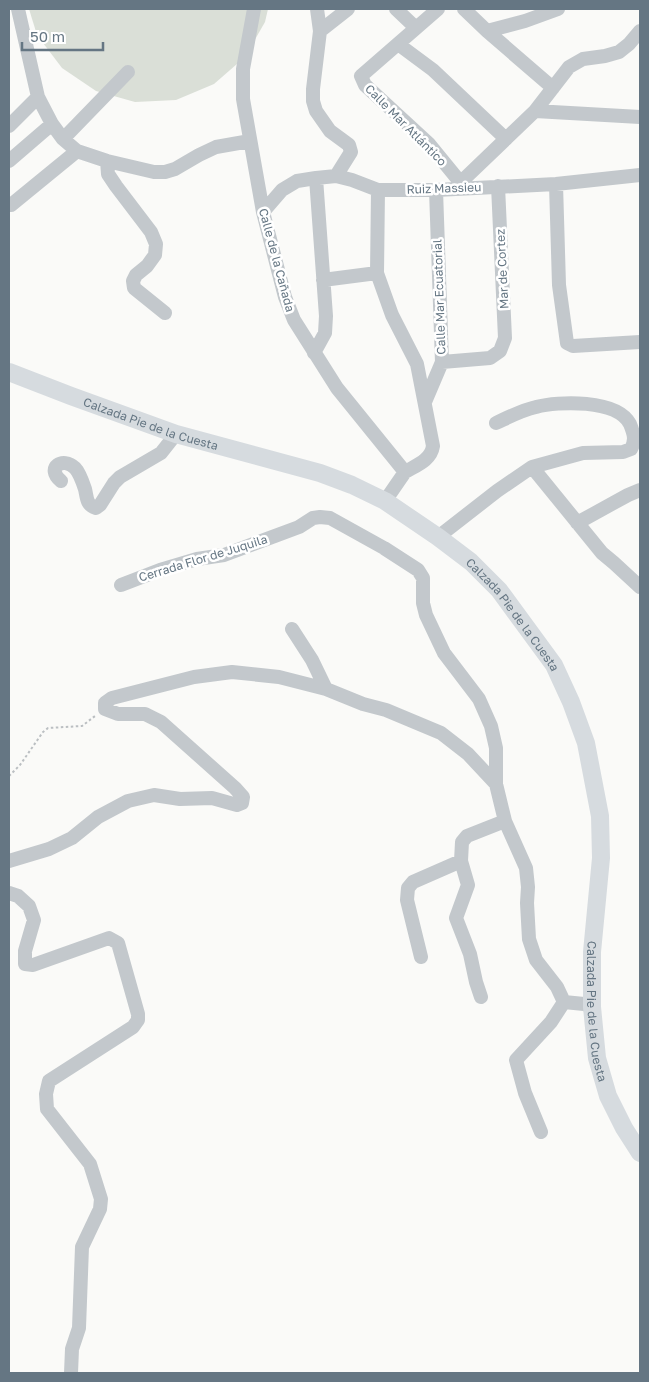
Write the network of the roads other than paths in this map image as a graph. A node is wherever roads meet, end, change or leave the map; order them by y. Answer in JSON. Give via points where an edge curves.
{"nodes":[{"id":1,"x":18,"y":9,"type":"edge"},
{"id":2,"x":254,"y":9,"type":"edge"},
{"id":3,"x":318,"y":9,"type":"edge"},
{"id":4,"x":348,"y":9,"type":"edge"},
{"id":5,"x":396,"y":9,"type":"edge"},
{"id":6,"x":438,"y":9,"type":"edge"},
{"id":7,"x":464,"y":9,"type":"edge"},
{"id":8,"x":558,"y":9,"type":"edge"},
{"id":9,"x":416,"y":28,"type":"junction"},
{"id":10,"x":320,"y":30,"type":"junction"},
{"id":11,"x":487,"y":31,"type":"junction"},
{"id":12,"x":640,"y":31,"type":"edge"},
{"id":13,"x":398,"y":44,"type":"junction"},
{"id":14,"x":128,"y":72,"type":"dead end"},
{"id":15,"x":553,"y":88,"type":"junction"},
{"id":16,"x":38,"y":97,"type":"junction"},
{"id":17,"x":535,"y":111,"type":"junction"},
{"id":18,"x":640,"y":117,"type":"edge"},
{"id":19,"x":11,"y":120,"type":"edge"},
{"id":20,"x":52,"y":124,"type":"junction"},
{"id":21,"x":63,"y":139,"type":"junction"},
{"id":22,"x":506,"y":139,"type":"junction"},
{"id":23,"x":250,"y":141,"type":"junction"},
{"id":24,"x":77,"y":151,"type":"junction"},
{"id":25,"x":9,"y":161,"type":"edge"},
{"id":26,"x":106,"y":161,"type":"junction"},
{"id":27,"x":336,"y":176,"type":"junction"},
{"id":28,"x":640,"y":176,"type":"edge"},
{"id":29,"x":316,"y":178,"type":"junction"},
{"id":30,"x":556,"y":184,"type":"junction"},
{"id":31,"x":463,"y":185,"type":"junction"},
{"id":32,"x":498,"y":186,"type":"junction"},
{"id":33,"x":378,"y":190,"type":"junction"},
{"id":34,"x":436,"y":190,"type":"junction"},
{"id":35,"x":11,"y":205,"type":"dead end"},
{"id":36,"x":263,"y":212,"type":"junction"},
{"id":37,"x":377,"y":273,"type":"junction"},
{"id":38,"x":323,"y":280,"type":"junction"},
{"id":39,"x":165,"y":313,"type":"dead end"},
{"id":40,"x":640,"y":342,"type":"edge"},
{"id":41,"x":314,"y":352,"type":"junction"},
{"id":42,"x":442,"y":362,"type":"junction"},
{"id":43,"x":9,"y":372,"type":"edge"},
{"id":44,"x":425,"y":402,"type":"junction"},
{"id":45,"x":496,"y":423,"type":"dead end"},
{"id":46,"x":176,"y":434,"type":"junction"},
{"id":47,"x":532,"y":467,"type":"junction"},
{"id":48,"x":406,"y":472,"type":"junction"},
{"id":49,"x":61,"y":481,"type":"dead end"},
{"id":50,"x":640,"y":490,"type":"edge"},
{"id":51,"x":385,"y":501,"type":"junction"},
{"id":52,"x":577,"y":524,"type":"junction"},
{"id":53,"x":438,"y":537,"type":"junction"},
{"id":54,"x":121,"y":585,"type":"dead end"},
{"id":55,"x":640,"y":587,"type":"edge"},
{"id":56,"x":292,"y":629,"type":"dead end"},
{"id":57,"x":326,"y":689,"type":"junction"},
{"id":58,"x":496,"y":784,"type":"junction"},
{"id":59,"x":505,"y":822,"type":"junction"},
{"id":60,"x":9,"y":861,"type":"edge"},
{"id":61,"x":461,"y":861,"type":"junction"},
{"id":62,"x":9,"y":893,"type":"edge"},
{"id":63,"x":420,"y":957,"type":"dead end"},
{"id":64,"x":481,"y":997,"type":"dead end"},
{"id":65,"x":564,"y":1002,"type":"junction"},
{"id":66,"x":592,"y":1007,"type":"junction"},
{"id":67,"x":541,"y":1132,"type":"dead end"},
{"id":68,"x":640,"y":1153,"type":"edge"},
{"id":69,"x":71,"y":1373,"type":"edge"}],
"edges":[{"from":1,"to":16,"type":"street"},
{"from":2,"to":23,"type":"street","name":"Calle de la Cañada","via":[[243,69],[243,99]]},
{"from":3,"to":10,"type":"street"},
{"from":4,"to":10,"type":"street"},
{"from":5,"to":9,"type":"street"},
{"from":6,"to":9,"type":"street","name":"Calle Mar Atlántico"},
{"from":7,"to":11,"type":"street"},
{"from":8,"to":11,"type":"street"},
{"from":9,"to":13,"type":"street","name":"Calle Mar Atlántico"},
{"from":10,"to":27,"type":"street","via":[[313,101],[330,131],[349,145],[351,152]]},
{"from":11,"to":15,"type":"street"},
{"from":12,"to":15,"type":"street","via":[[619,52],[583,59],[569,67]]},
{"from":13,"to":22,"type":"street","via":[[433,70]]},
{"from":13,"to":31,"type":"street","name":"Calle Mar Atlántico","via":[[361,76],[365,85],[429,144]]},
{"from":14,"to":21,"type":"street"},
{"from":15,"to":17,"type":"street"},
{"from":16,"to":19,"type":"street"},
{"from":16,"to":20,"type":"street"},
{"from":17,"to":18,"type":"street"},
{"from":17,"to":22,"type":"street"},
{"from":20,"to":21,"type":"street"},
{"from":20,"to":25,"type":"street"},
{"from":21,"to":24,"type":"street"},
{"from":22,"to":31,"type":"street"},
{"from":23,"to":26,"type":"street","via":[[216,147],[165,172]]},
{"from":23,"to":36,"type":"street","name":"Calle de la Cañada"},
{"from":24,"to":26,"type":"street"},
{"from":24,"to":35,"type":"street"},
{"from":26,"to":39,"type":"street","via":[[108,174],[151,232],[156,244],[148,266],[136,275],[134,288]]},
{"from":27,"to":29,"type":"street","name":"Ruiz Massieu"},
{"from":27,"to":33,"type":"street","name":"Ruiz Massieu"},
{"from":28,"to":30,"type":"street","name":"Ruiz Massieu"},
{"from":29,"to":36,"type":"street","name":"Ruiz Massieu","via":[[297,181],[282,190]]},
{"from":29,"to":38,"type":"street"},
{"from":30,"to":32,"type":"street","name":"Ruiz Massieu"},
{"from":30,"to":40,"type":"street","via":[[559,285],[566,343],[573,346]]},
{"from":31,"to":32,"type":"street","name":"Ruiz Massieu"},
{"from":31,"to":34,"type":"street","name":"Ruiz Massieu"},
{"from":32,"to":42,"type":"street","name":"Mar de Cortez","via":[[505,338],[500,351],[490,358]]},
{"from":33,"to":34,"type":"street","name":"Ruiz Massieu"},
{"from":33,"to":37,"type":"street"},
{"from":34,"to":42,"type":"street","name":"Calle Mar Ecuatorial"},
{"from":36,"to":41,"type":"street","name":"Calle de la Cañada","via":[[285,297],[294,320]]},
{"from":37,"to":38,"type":"street"},
{"from":37,"to":44,"type":"street","via":[[392,315],[417,364]]},
{"from":38,"to":41,"type":"street","via":[[325,333]]},
{"from":41,"to":48,"type":"street","name":"Calle de la Cañada","via":[[337,388]]},
{"from":42,"to":44,"type":"street","name":"Calle Mar Ecuatorial"},
{"from":43,"to":46,"type":"main road","name":"Calzada Pie de la Cuesta"},
{"from":44,"to":48,"type":"street","via":[[434,446],[428,458]]},
{"from":45,"to":47,"type":"street","via":[[535,407],[569,402],[618,413],[628,421],[632,430],[635,442],[631,449],[623,452],[583,453]]},
{"from":46,"to":49,"type":"street","via":[[161,453],[114,482],[96,508],[88,503],[76,468],[59,463],[54,472]]},
{"from":46,"to":51,"type":"main road","name":"Calzada Pie de la Cuesta","via":[[320,472]]},
{"from":47,"to":52,"type":"street"},
{"from":47,"to":53,"type":"street"},
{"from":48,"to":51,"type":"street"},
{"from":50,"to":52,"type":"street"},
{"from":51,"to":53,"type":"main road","name":"Calzada Pie de la Cuesta"},
{"from":52,"to":55,"type":"street","via":[[602,553]]},
{"from":53,"to":66,"type":"main road","name":"Calzada Pie de la Cuesta","via":[[471,562],[499,590],[554,665],[586,743],[600,816],[602,858],[592,952]]},
{"from":54,"to":58,"type":"street","name":"Cerrada Flor de Juquila","via":[[197,559],[224,554],[299,527],[313,518],[330,518],[384,548],[418,570],[423,578],[426,615],[444,653],[479,699],[491,726],[496,748]]},
{"from":56,"to":57,"type":"street"},
{"from":57,"to":58,"type":"street","via":[[441,733],[468,754]]},
{"from":57,"to":60,"type":"street","via":[[278,677],[232,672],[112,698],[105,703],[105,709],[118,714],[145,714],[161,722],[235,788],[243,797],[242,802],[237,805],[212,798],[180,799],[154,795],[128,801],[98,817],[72,838]]},
{"from":58,"to":59,"type":"street"},
{"from":59,"to":61,"type":"street","via":[[467,836],[462,842]]},
{"from":59,"to":65,"type":"street","via":[[526,868],[529,939],[536,960]]},
{"from":61,"to":63,"type":"street","via":[[413,882],[408,888],[407,900]]},
{"from":61,"to":64,"type":"street","via":[[468,885],[456,918]]},
{"from":62,"to":69,"type":"street","via":[[29,906],[34,920],[25,964],[34,966],[108,938],[118,943],[138,1014],[133,1026],[49,1082],[47,1109],[90,1164],[101,1199],[100,1209],[82,1247],[79,1328],[72,1349]]},
{"from":65,"to":66,"type":"street"},
{"from":65,"to":67,"type":"street","via":[[551,1022],[516,1060]]},
{"from":66,"to":68,"type":"main road","name":"Calzada Pie de la Cuesta","via":[[597,1058],[608,1096]]}]}
